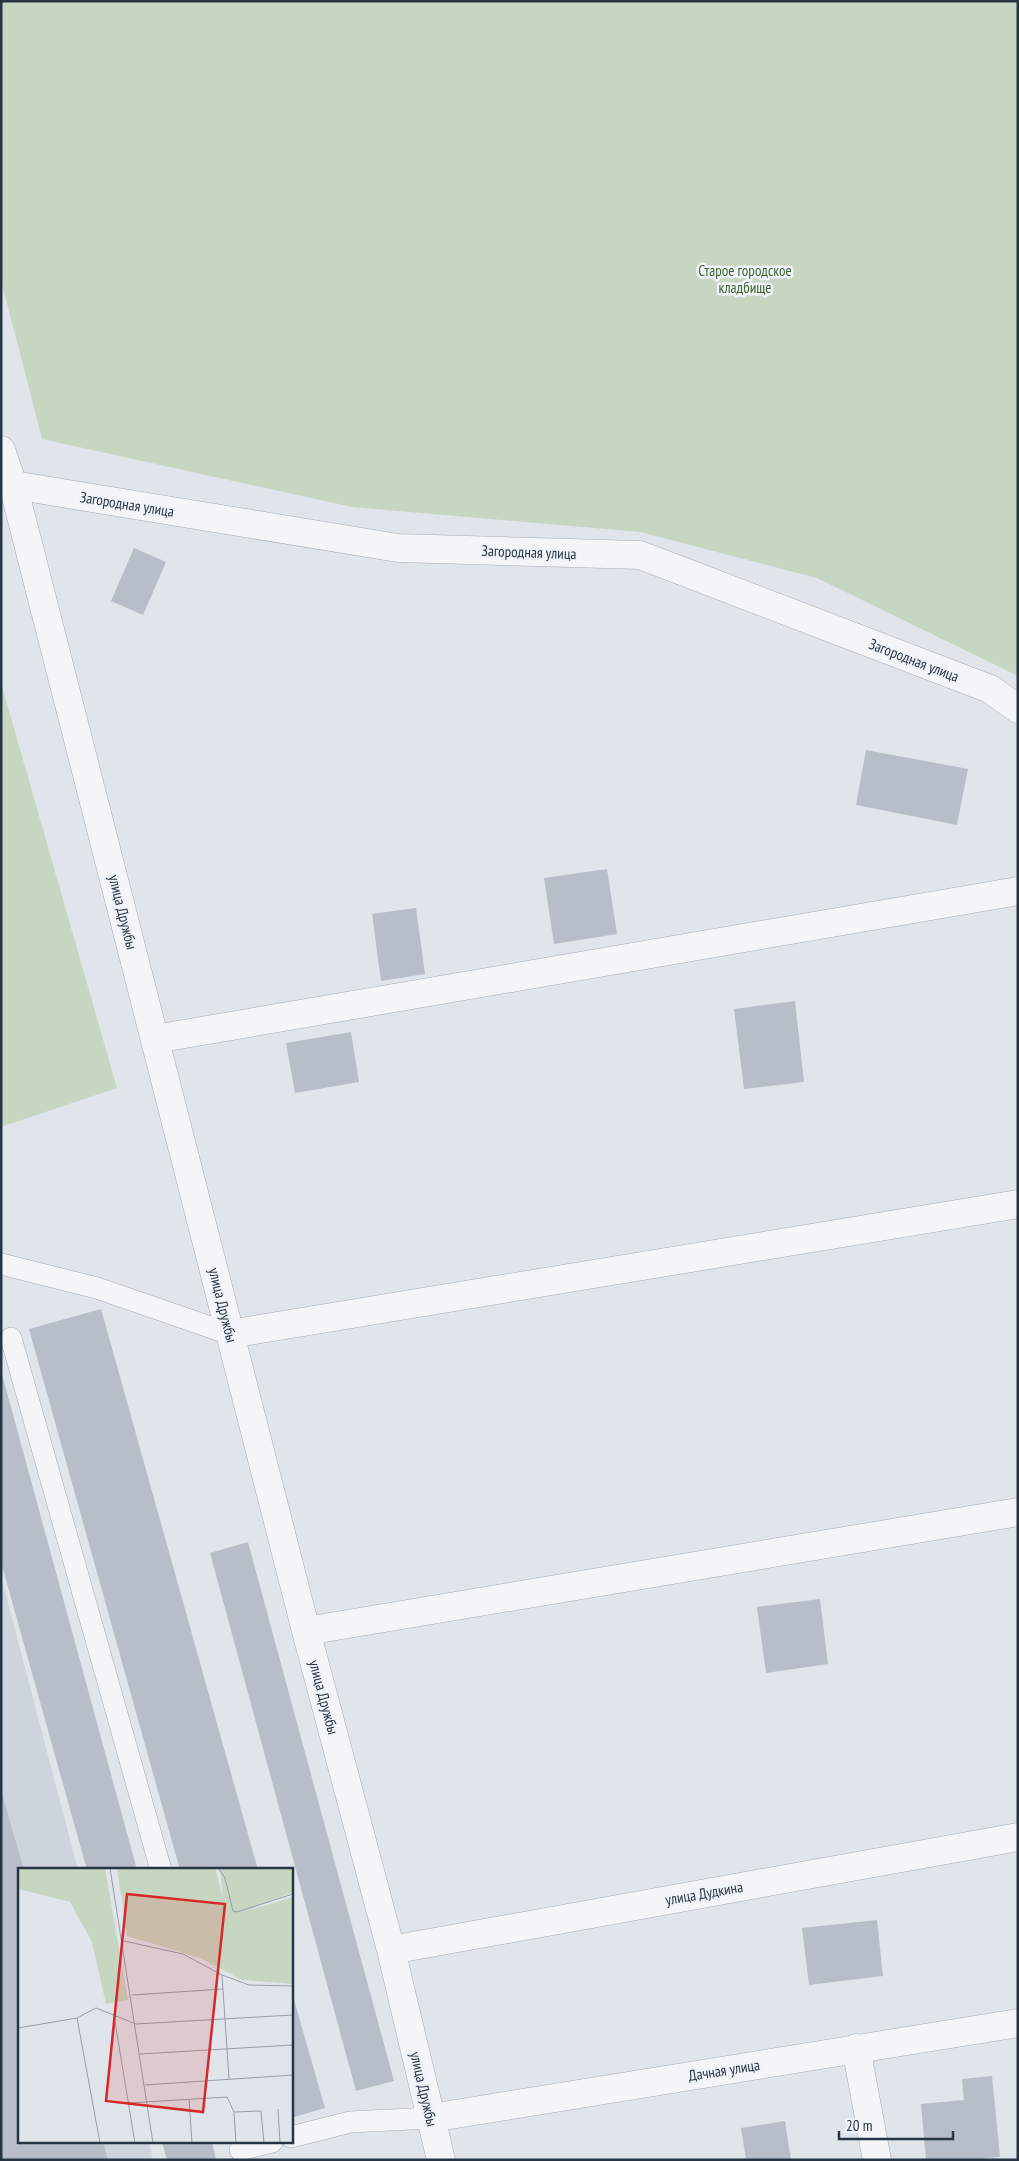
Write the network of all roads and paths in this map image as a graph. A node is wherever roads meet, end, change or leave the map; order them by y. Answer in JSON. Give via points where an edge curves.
{"nodes":[{"id":1,"x":1,"y":450,"type":"edge"},
{"id":2,"x":13,"y":486,"type":"junction"},
{"id":3,"x":1018,"y":708,"type":"edge"},
{"id":4,"x":1018,"y":891,"type":"edge"},
{"id":5,"x":155,"y":1039,"type":"junction"},
{"id":6,"x":1018,"y":1204,"type":"edge"},
{"id":7,"x":1,"y":1264,"type":"edge"},
{"id":8,"x":230,"y":1334,"type":"junction"},
{"id":9,"x":11,"y":1338,"type":"dead end"},
{"id":10,"x":1018,"y":1512,"type":"edge"},
{"id":11,"x":306,"y":1631,"type":"junction"},
{"id":12,"x":1018,"y":1837,"type":"edge"},
{"id":13,"x":160,"y":1868,"type":"edge"},
{"id":14,"x":391,"y":1950,"type":"junction"},
{"id":15,"x":1018,"y":2023,"type":"edge"},
{"id":16,"x":856,"y":2048,"type":"junction"},
{"id":17,"x":430,"y":2118,"type":"junction"},
{"id":18,"x":292,"y":2137,"type":"edge"},
{"id":19,"x":265,"y":2144,"type":"edge"},
{"id":20,"x":240,"y":2151,"type":"edge"},
{"id":21,"x":441,"y":2160,"type":"edge"},
{"id":22,"x":877,"y":2160,"type":"edge"}],
"edges":[{"from":1,"to":2,"type":"street","name":"улица Дружбы"},
{"from":2,"to":3,"type":"street","name":"Загородная улица","via":[[398,548],[640,555],[990,689]]},
{"from":2,"to":5,"type":"street","name":"улица Дружбы"},
{"from":4,"to":5,"type":"street"},
{"from":5,"to":8,"type":"street","name":"улица Дружбы"},
{"from":6,"to":8,"type":"street"},
{"from":7,"to":8,"type":"lane","via":[[97,1288]]},
{"from":8,"to":11,"type":"street","name":"улица Дружбы"},
{"from":9,"to":13,"type":"lane"},
{"from":10,"to":11,"type":"street"},
{"from":11,"to":14,"type":"street","name":"улица Дружбы"},
{"from":12,"to":14,"type":"street","name":"улица Дудкина"},
{"from":14,"to":17,"type":"street","name":"улица Дружбы"},
{"from":15,"to":16,"type":"street","name":"Дачная улица"},
{"from":16,"to":17,"type":"street","name":"Дачная улица"},
{"from":16,"to":22,"type":"street"},
{"from":17,"to":18,"type":"lane","via":[[350,2122]]},
{"from":17,"to":21,"type":"street","name":"улица Дружбы"},
{"from":19,"to":20,"type":"lane"}]}
